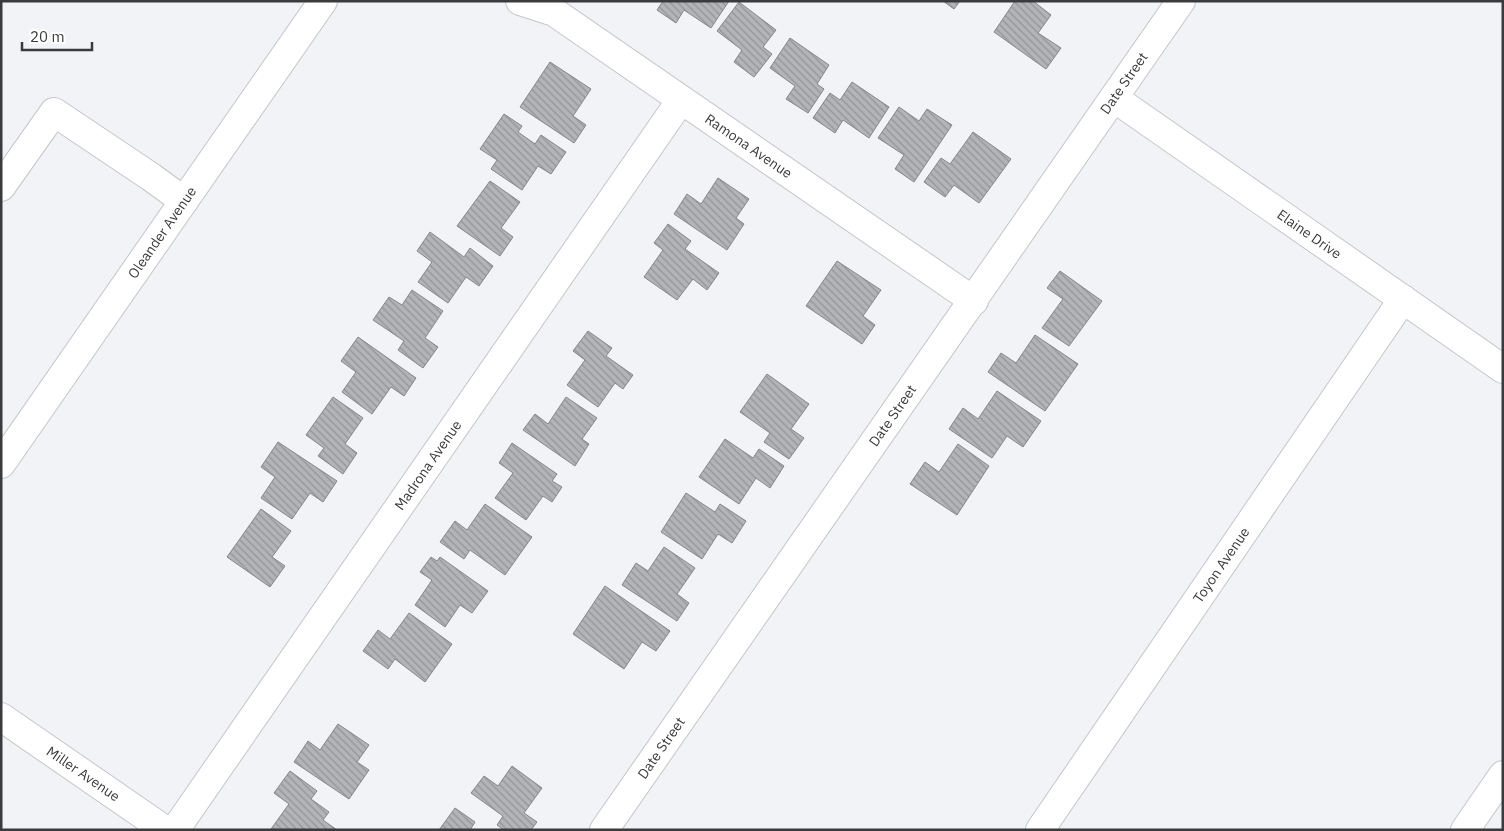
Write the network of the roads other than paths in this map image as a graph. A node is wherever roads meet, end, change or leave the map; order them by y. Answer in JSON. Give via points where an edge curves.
{"nodes":[{"id":1,"x":323,"y":1,"type":"edge"},
{"id":2,"x":520,"y":1,"type":"edge"},
{"id":3,"x":1181,"y":1,"type":"edge"},
{"id":4,"x":1114,"y":98,"type":"junction"},
{"id":5,"x":681,"y":100,"type":"junction"},
{"id":6,"x":1,"y":187,"type":"edge"},
{"id":7,"x":184,"y":201,"type":"junction"},
{"id":8,"x":1403,"y":300,"type":"junction"},
{"id":9,"x":974,"y":301,"type":"junction"},
{"id":10,"x":1503,"y":369,"type":"edge"},
{"id":11,"x":1,"y":464,"type":"edge"},
{"id":12,"x":1,"y":717,"type":"edge"},
{"id":13,"x":1503,"y":775,"type":"edge"},
{"id":14,"x":165,"y":830,"type":"edge"},
{"id":15,"x":175,"y":830,"type":"edge"},
{"id":16,"x":604,"y":830,"type":"edge"},
{"id":17,"x":1040,"y":830,"type":"edge"},
{"id":18,"x":1465,"y":830,"type":"edge"}],
"edges":[{"from":1,"to":7,"type":"street","name":"Oleander Avenue"},
{"from":2,"to":5,"type":"street","name":"Ramona Avenue","via":[[554,12]]},
{"from":3,"to":4,"type":"street","name":"Date Street"},
{"from":4,"to":8,"type":"street","name":"Elaine Drive"},
{"from":4,"to":9,"type":"street","name":"Date Street"},
{"from":5,"to":9,"type":"street","name":"Ramona Avenue"},
{"from":5,"to":15,"type":"street","name":"Madrona Avenue"},
{"from":6,"to":7,"type":"street","via":[[54,112]]},
{"from":7,"to":11,"type":"street","name":"Oleander Avenue"},
{"from":8,"to":10,"type":"street","name":"Elaine Drive"},
{"from":8,"to":17,"type":"street","name":"Toyon Avenue"},
{"from":9,"to":16,"type":"street","name":"Date Street"},
{"from":12,"to":14,"type":"street","name":"Miller Avenue"},
{"from":13,"to":18,"type":"street"}]}
